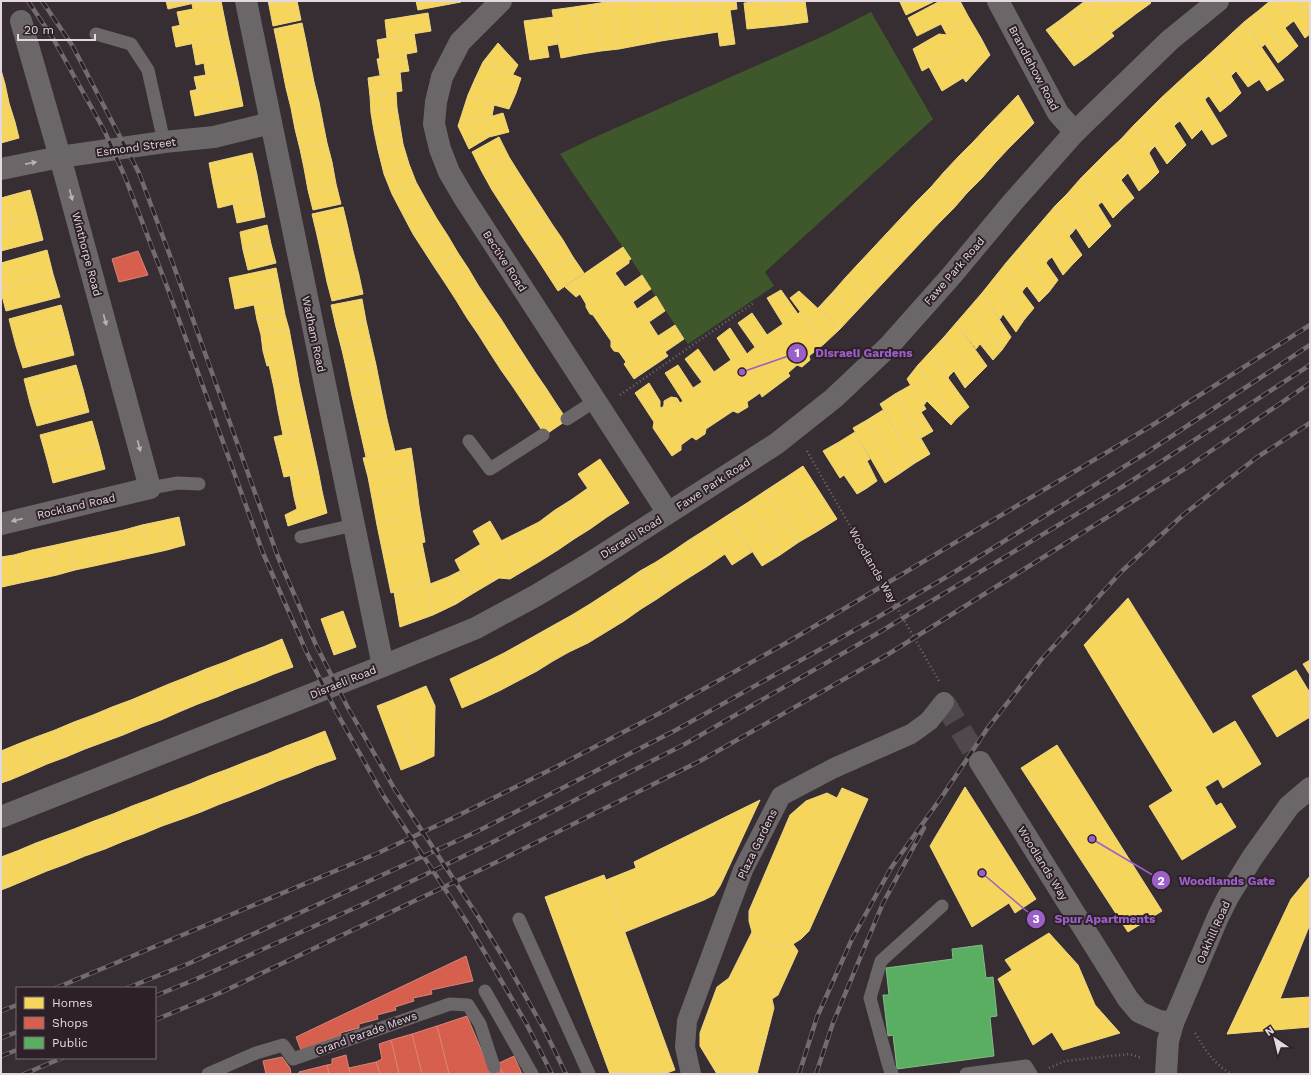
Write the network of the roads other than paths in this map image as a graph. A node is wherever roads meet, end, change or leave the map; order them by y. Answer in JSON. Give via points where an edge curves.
{"nodes":[{"id":1,"x":246,"y":1,"type":"edge"},
{"id":2,"x":501,"y":1,"type":"edge"},
{"id":3,"x":998,"y":1,"type":"edge"},
{"id":4,"x":1218,"y":1,"type":"edge"},
{"id":5,"x":21,"y":21,"type":"dead end"},
{"id":6,"x":96,"y":34,"type":"dead end"},
{"id":7,"x":271,"y":123,"type":"junction"},
{"id":8,"x":1075,"y":132,"type":"junction"},
{"id":9,"x":164,"y":142,"type":"junction"},
{"id":10,"x":60,"y":157,"type":"junction"},
{"id":11,"x":1,"y":169,"type":"edge"},
{"id":12,"x":598,"y":405,"type":"junction"},
{"id":13,"x":567,"y":419,"type":"dead end"},
{"id":14,"x":543,"y":435,"type":"dead end"},
{"id":15,"x":470,"y":441,"type":"dead end"},
{"id":16,"x":199,"y":484,"type":"dead end"},
{"id":17,"x":150,"y":488,"type":"junction"},
{"id":18,"x":668,"y":513,"type":"junction"},
{"id":19,"x":1,"y":524,"type":"edge"},
{"id":20,"x":354,"y":525,"type":"junction"},
{"id":21,"x":301,"y":537,"type":"dead end"},
{"id":22,"x":383,"y":666,"type":"junction"},
{"id":23,"x":943,"y":694,"type":"road end"},
{"id":24,"x":980,"y":762,"type":"tunnel mouth"},
{"id":25,"x":1310,"y":788,"type":"edge"},
{"id":26,"x":1,"y":817,"type":"edge"},
{"id":27,"x":942,"y":906,"type":"dead end"},
{"id":28,"x":519,"y":919,"type":"dead end"},
{"id":29,"x":485,"y":991,"type":"dead end"},
{"id":30,"x":1173,"y":1023,"type":"junction"},
{"id":31,"x":494,"y":1067,"type":"dead end"},
{"id":32,"x":208,"y":1074,"type":"edge"},
{"id":33,"x":532,"y":1074,"type":"edge"},
{"id":34,"x":589,"y":1074,"type":"edge"},
{"id":35,"x":691,"y":1074,"type":"edge"},
{"id":36,"x":892,"y":1074,"type":"edge"},
{"id":37,"x":966,"y":1074,"type":"edge"},
{"id":38,"x":1031,"y":1074,"type":"edge"},
{"id":39,"x":1166,"y":1074,"type":"edge"}],
"edges":[{"from":1,"to":7,"type":"street","name":"Wadham Road"},
{"from":2,"to":12,"type":"street","name":"Bective Road","via":[[460,42],[442,77],[434,124],[440,150],[463,196]]},
{"from":3,"to":8,"type":"street","name":"Brandlehow Road","via":[[1058,113]]},
{"from":4,"to":8,"type":"street","name":"Fawe Park Road","via":[[1170,40]]},
{"from":5,"to":10,"type":"street","name":"Winthorpe Road"},
{"from":6,"to":9,"type":"lane","via":[[131,44],[148,70]]},
{"from":7,"to":9,"type":"street","name":"Esmond Street","via":[[214,137]]},
{"from":7,"to":20,"type":"street","name":"Wadham Road"},
{"from":8,"to":18,"type":"street","name":"Fawe Park Road","via":[[889,346],[834,398],[776,444]]},
{"from":9,"to":10,"type":"street","name":"Esmond Street"},
{"from":11,"to":10,"type":"street","name":"Esmond Street","one_way":true},
{"from":10,"to":17,"type":"street","name":"Winthorpe Road","one_way":true},
{"from":12,"to":13,"type":"lane"},
{"from":12,"to":18,"type":"street","name":"Bective Road"},
{"from":14,"to":15,"type":"lane","via":[[490,469]]},
{"from":16,"to":17,"type":"lane","via":[[178,483]]},
{"from":17,"to":19,"type":"street","name":"Rockland Road","one_way":true},
{"from":18,"to":22,"type":"street","name":"Disraeli Road","via":[[537,595],[476,628]]},
{"from":20,"to":21,"type":"lane"},
{"from":20,"to":22,"type":"street","name":"Wadham Road"},
{"from":22,"to":26,"type":"street","name":"Disraeli Road"},
{"from":23,"to":35,"type":"street","name":"Plaza Gardens","via":[[929,721],[911,734],[834,768],[781,796],[743,870],[687,1021],[685,1047]]},
{"from":24,"to":30,"type":"street","name":"Woodlands Way","via":[[1128,999],[1139,1012],[1159,1021]]},
{"from":25,"to":30,"type":"street","name":"Oakhill Road","via":[[1289,806],[1228,897]]},
{"from":27,"to":36,"type":"lane","via":[[881,961],[872,990],[870,998]]},
{"from":28,"to":34,"type":"lane"},
{"from":29,"to":33,"type":"lane"},
{"from":30,"to":39,"type":"street","name":"Oakhill Road","via":[[1168,1041]]},
{"from":31,"to":32,"type":"lane","name":"Grand Parade Mews","via":[[480,1024],[468,1004],[450,1004],[293,1059],[283,1045],[256,1053]]},
{"from":37,"to":38,"type":"lane","via":[[1026,1066]]}]}
